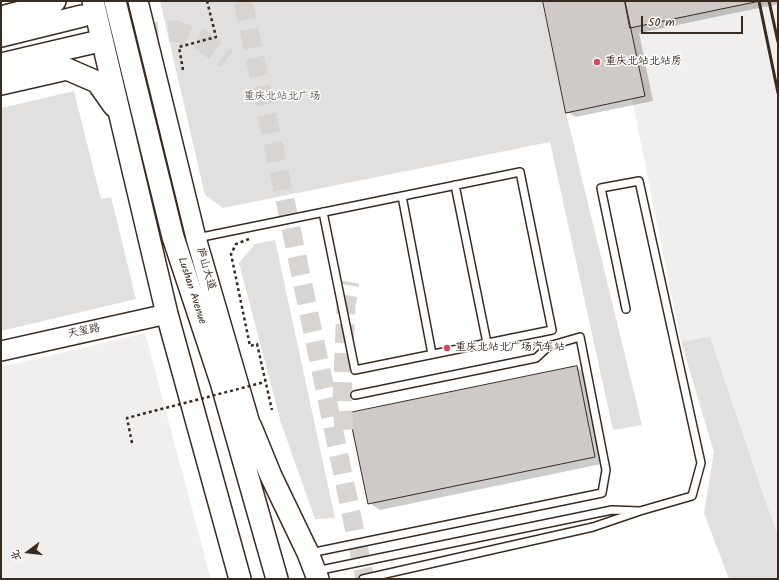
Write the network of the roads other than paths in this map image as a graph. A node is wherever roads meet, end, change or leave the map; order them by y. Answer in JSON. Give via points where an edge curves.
{"nodes":[{"id":1,"x":55,"y":1,"type":"edge"},
{"id":2,"x":115,"y":1,"type":"edge"},
{"id":3,"x":138,"y":1,"type":"edge"},
{"id":4,"x":88,"y":8,"type":"edge"},
{"id":5,"x":1,"y":17,"type":"edge"},
{"id":6,"x":1,"y":36,"type":"edge"},
{"id":7,"x":91,"y":43,"type":"tunnel mouth"},
{"id":8,"x":1,"y":64,"type":"edge"},
{"id":9,"x":1,"y":84,"type":"edge"},
{"id":10,"x":120,"y":114,"type":"junction"},
{"id":11,"x":455,"y":185,"type":"junction"},
{"id":12,"x":402,"y":196,"type":"junction"},
{"id":13,"x":323,"y":212,"type":"junction"},
{"id":14,"x":196,"y":238,"type":"junction"},
{"id":15,"x":626,"y":309,"type":"dead end"},
{"id":16,"x":167,"y":314,"type":"junction"},
{"id":17,"x":487,"y":343,"type":"junction"},
{"id":18,"x":1,"y":351,"type":"edge"},
{"id":19,"x":432,"y":354,"type":"junction"},
{"id":20,"x":355,"y":396,"type":"dead end"},
{"id":21,"x":251,"y":427,"type":"junction"},
{"id":22,"x":640,"y":511,"type":"junction"},
{"id":23,"x":265,"y":538,"type":"junction"},
{"id":24,"x":313,"y":568,"type":"edge"},
{"id":25,"x":240,"y":579,"type":"edge"},
{"id":26,"x":277,"y":579,"type":"edge"},
{"id":27,"x":363,"y":579,"type":"edge"}],
"edges":[{"from":1,"to":5,"type":"main road","via":[[52,4]]},
{"from":2,"to":23,"type":"main road","name":"Lushan Avenue","via":[[174,237],[221,382]]},
{"from":3,"to":14,"type":"street","name":"庐山大道"},
{"from":4,"to":6,"type":"main road"},
{"from":4,"to":10,"type":"main road"},
{"from":7,"to":8,"type":"main road"},
{"from":9,"to":10,"type":"main road","via":[[67,69],[97,82]]},
{"from":10,"to":16,"type":"main road"},
{"from":11,"to":12,"type":"lane"},
{"from":11,"to":17,"type":"lane"},
{"from":11,"to":17,"type":"lane","via":[[520,172],[549,314],[552,330]]},
{"from":12,"to":13,"type":"lane"},
{"from":12,"to":19,"type":"lane"},
{"from":13,"to":14,"type":"lane"},
{"from":13,"to":19,"type":"lane","via":[[355,370]]},
{"from":14,"to":21,"type":"street","name":"庐山大道"},
{"from":15,"to":22,"type":"lane","via":[[601,188],[639,181],[701,464],[692,496]]},
{"from":16,"to":18,"type":"street","name":"天玺路"},
{"from":16,"to":25,"type":"main road"},
{"from":17,"to":19,"type":"lane"},
{"from":20,"to":24,"type":"lane","via":[[536,358],[549,346],[580,337],[606,470],[602,493]]},
{"from":21,"to":23,"type":"street","name":"庐山大道"},
{"from":21,"to":24,"type":"main road"},
{"from":22,"to":24,"type":"lane","via":[[612,510]]},
{"from":22,"to":27,"type":"lane","via":[[593,527]]},
{"from":23,"to":26,"type":"main road","name":"Lushan Avenue"}]}
